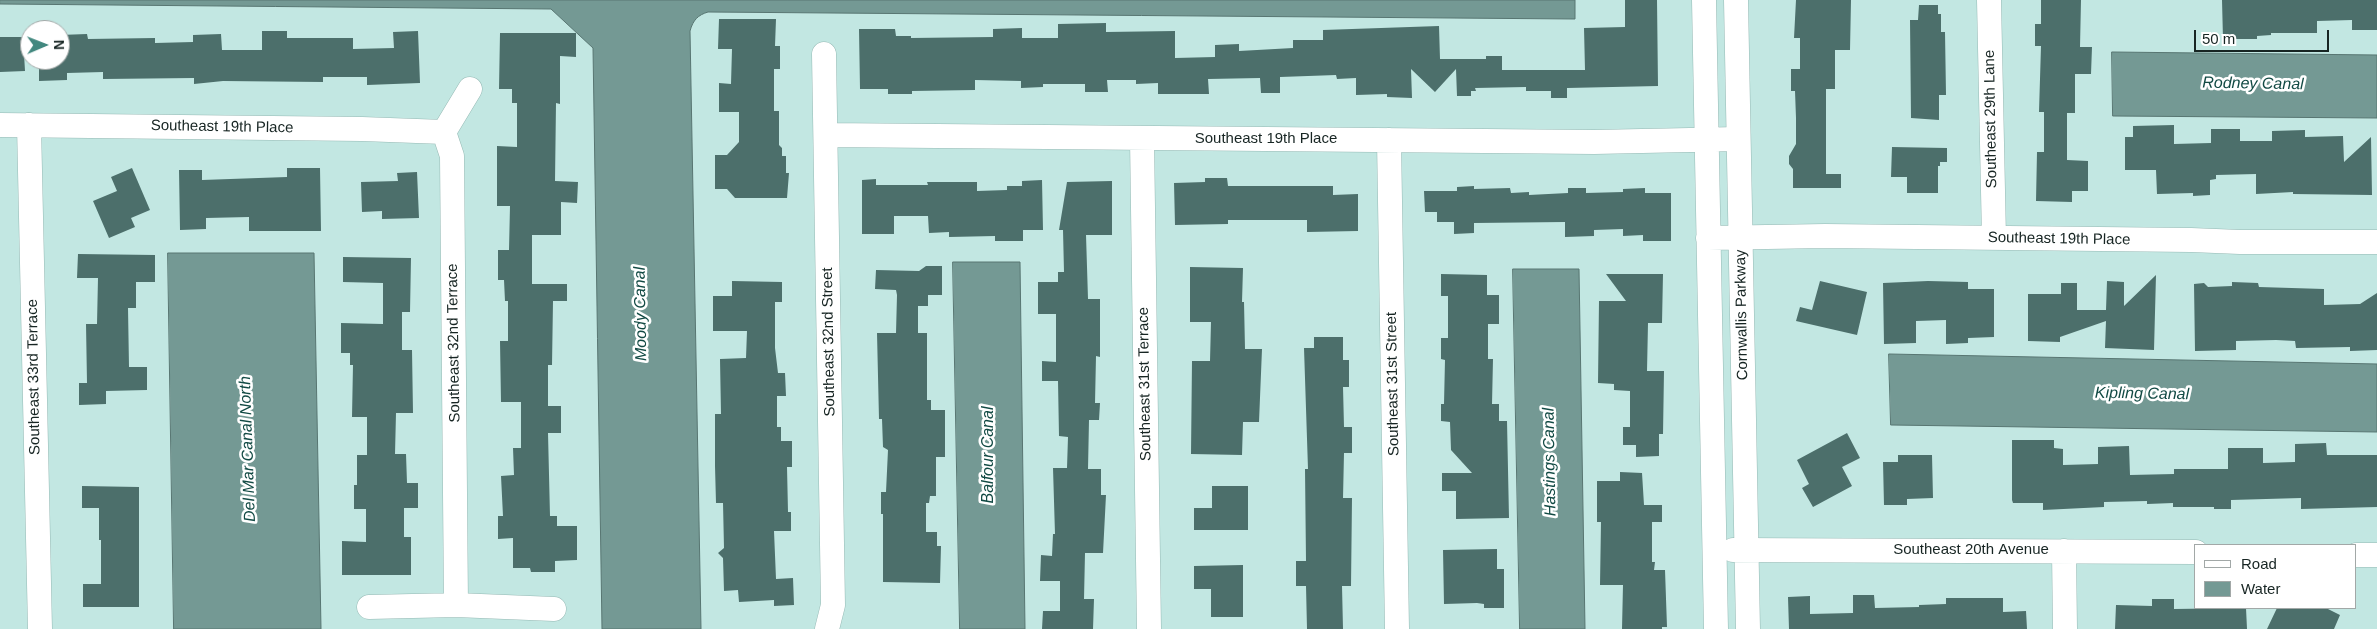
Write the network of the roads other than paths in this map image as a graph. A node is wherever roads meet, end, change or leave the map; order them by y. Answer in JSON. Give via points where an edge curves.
{"nodes":[{"id":1,"x":1704,"y":0,"type":"edge"},
{"id":2,"x":1736,"y":0,"type":"edge"},
{"id":3,"x":1989,"y":0,"type":"edge"},
{"id":4,"x":824,"y":54,"type":"dead end"},
{"id":5,"x":470,"y":89,"type":"dead end"},
{"id":6,"x":0,"y":125,"type":"edge"},
{"id":7,"x":29,"y":125,"type":"junction"},
{"id":8,"x":444,"y":132,"type":"junction"},
{"id":9,"x":826,"y":135,"type":"junction"},
{"id":10,"x":1142,"y":138,"type":"junction"},
{"id":11,"x":1738,"y":139,"type":"junction"},
{"id":12,"x":1389,"y":140,"type":"junction"},
{"id":13,"x":1706,"y":140,"type":"junction"},
{"id":14,"x":1740,"y":237,"type":"junction"},
{"id":15,"x":1708,"y":238,"type":"junction"},
{"id":16,"x":1994,"y":238,"type":"junction"},
{"id":17,"x":2377,"y":242,"type":"edge"},
{"id":18,"x":1747,"y":549,"type":"junction"},
{"id":19,"x":1715,"y":550,"type":"junction"},
{"id":20,"x":2064,"y":551,"type":"junction"},
{"id":21,"x":2194,"y":552,"type":"edge"},
{"id":22,"x":2357,"y":555,"type":"edge"},
{"id":23,"x":2377,"y":555,"type":"edge"},
{"id":24,"x":456,"y":605,"type":"junction"},
{"id":25,"x":369,"y":607,"type":"dead end"},
{"id":26,"x":554,"y":609,"type":"dead end"},
{"id":27,"x":40,"y":629,"type":"edge"},
{"id":28,"x":827,"y":629,"type":"edge"},
{"id":29,"x":1149,"y":629,"type":"edge"},
{"id":30,"x":1397,"y":629,"type":"edge"},
{"id":31,"x":1716,"y":629,"type":"edge"},
{"id":32,"x":1748,"y":629,"type":"edge"},
{"id":33,"x":2065,"y":629,"type":"edge"}],
"edges":[{"from":1,"to":13,"type":"street"},
{"from":2,"to":11,"type":"street","name":"Cornwallis Parkway"},
{"from":3,"to":16,"type":"street","name":"Southeast 29th Lane"},
{"from":4,"to":9,"type":"street","name":"Southeast 32nd Street"},
{"from":5,"to":8,"type":"street"},
{"from":6,"to":7,"type":"street","name":"Southeast 19th Place"},
{"from":7,"to":8,"type":"street","name":"Southeast 19th Place","via":[[362,128]]},
{"from":7,"to":27,"type":"street","name":"Southeast 33rd Terrace"},
{"from":8,"to":24,"type":"street","name":"Southeast 32nd Terrace","via":[[452,156]]},
{"from":9,"to":10,"type":"street","name":"Southeast 19th Place"},
{"from":9,"to":28,"type":"street","name":"Southeast 32nd Street","via":[[833,605]]},
{"from":10,"to":12,"type":"street","name":"Southeast 19th Place"},
{"from":10,"to":29,"type":"street","name":"Southeast 31st Terrace"},
{"from":11,"to":13,"type":"street","name":"Southeast 19th Place"},
{"from":11,"to":14,"type":"street","name":"Cornwallis Parkway"},
{"from":12,"to":13,"type":"street","name":"Southeast 19th Place"},
{"from":12,"to":30,"type":"street","name":"Southeast 31st Street"},
{"from":13,"to":15,"type":"street"},
{"from":14,"to":15,"type":"street","name":"Southeast 19th Place"},
{"from":14,"to":16,"type":"street","name":"Southeast 19th Place"},
{"from":14,"to":18,"type":"street","name":"Cornwallis Parkway"},
{"from":15,"to":19,"type":"street"},
{"from":16,"to":17,"type":"street","name":"Southeast 19th Place"},
{"from":18,"to":19,"type":"street","name":"Southeast 20th Avenue"},
{"from":18,"to":20,"type":"street","name":"Southeast 20th Avenue"},
{"from":18,"to":32,"type":"street","name":"Cornwallis Parkway"},
{"from":19,"to":31,"type":"street"},
{"from":20,"to":21,"type":"street","name":"Southeast 20th Avenue"},
{"from":20,"to":33,"type":"street"},
{"from":22,"to":23,"type":"street"},
{"from":24,"to":25,"type":"street"},
{"from":24,"to":26,"type":"street"}]}
